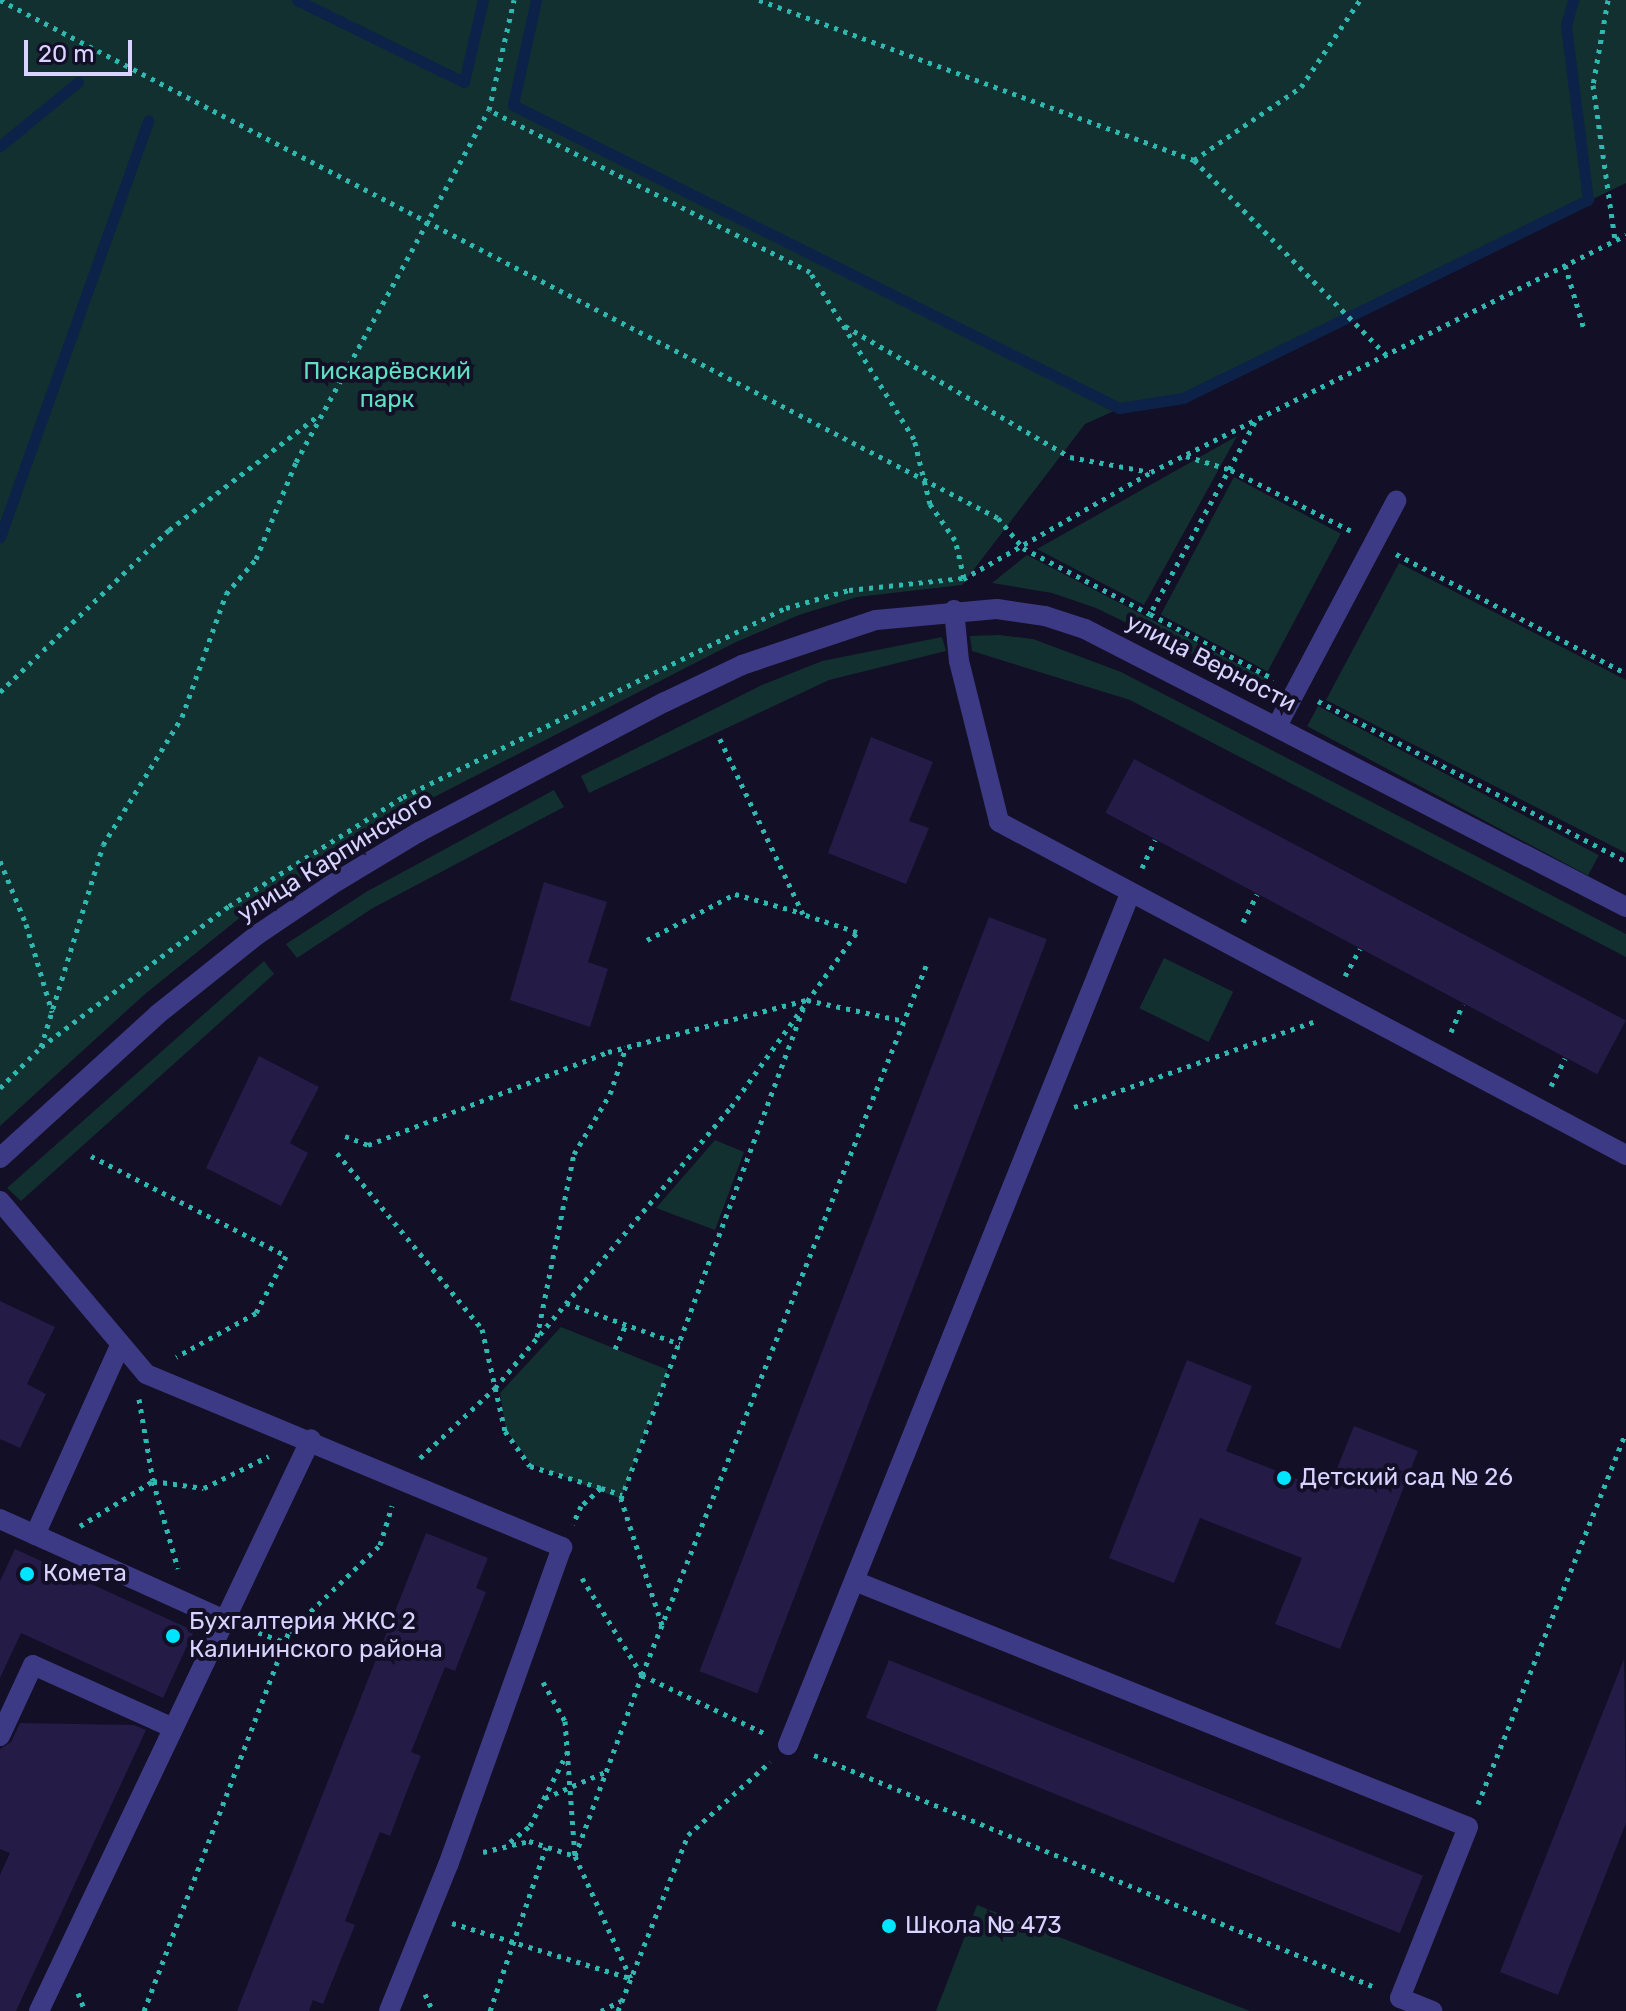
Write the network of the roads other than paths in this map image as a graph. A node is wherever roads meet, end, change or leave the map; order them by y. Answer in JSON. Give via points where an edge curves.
{"nodes":[{"id":1,"x":1396,"y":501,"type":"dead end"},
{"id":2,"x":954,"y":610,"type":"junction"},
{"id":3,"x":742,"y":665,"type":"joint"},
{"id":4,"x":1277,"y":726,"type":"junction"},
{"id":5,"x":1130,"y":894,"type":"junction"},
{"id":6,"x":1626,"y":907,"type":"edge"},
{"id":7,"x":1626,"y":1155,"type":"edge"},
{"id":8,"x":0,"y":1158,"type":"edge"},
{"id":9,"x":0,"y":1201,"type":"edge"},
{"id":10,"x":133,"y":1360,"type":"junction"},
{"id":11,"x":309,"y":1438,"type":"junction"},
{"id":12,"x":0,"y":1519,"type":"edge"},
{"id":13,"x":43,"y":1539,"type":"junction"},
{"id":14,"x":857,"y":1582,"type":"junction"},
{"id":15,"x":222,"y":1619,"type":"junction"},
{"id":16,"x":171,"y":1727,"type":"junction"},
{"id":17,"x":0,"y":1736,"type":"edge"},
{"id":18,"x":788,"y":1745,"type":"road end"},
{"id":19,"x":39,"y":2011,"type":"edge"},
{"id":20,"x":389,"y":2011,"type":"edge"},
{"id":21,"x":1432,"y":2011,"type":"edge"}],
"edges":[{"from":1,"to":4,"type":"street"},
{"from":2,"to":3,"type":"street","name":"улица Верности","via":[[876,620]]},
{"from":2,"to":4,"type":"street","name":"улица Верности","via":[[1033,614],[1085,629]]},
{"from":2,"to":5,"type":"street","via":[[959,661],[999,822]]},
{"from":3,"to":8,"type":"street","name":"улица Карпинского","via":[[419,832],[331,885],[257,935],[158,1014]]},
{"from":4,"to":6,"type":"street","name":"улица Верности"},
{"from":5,"to":7,"type":"street","via":[[1348,1009],[1559,1130]]},
{"from":5,"to":14,"type":"street"},
{"from":9,"to":10,"type":"street"},
{"from":10,"to":11,"type":"street"},
{"from":10,"to":13,"type":"street"},
{"from":11,"to":15,"type":"street"},
{"from":11,"to":20,"type":"street","via":[[562,1547],[448,1865]]},
{"from":12,"to":13,"type":"street"},
{"from":13,"to":15,"type":"street"},
{"from":14,"to":18,"type":"street"},
{"from":14,"to":21,"type":"street","via":[[1468,1827],[1400,1998]]},
{"from":15,"to":16,"type":"street"},
{"from":16,"to":17,"type":"street","via":[[33,1665]]},
{"from":16,"to":19,"type":"street"}]}
